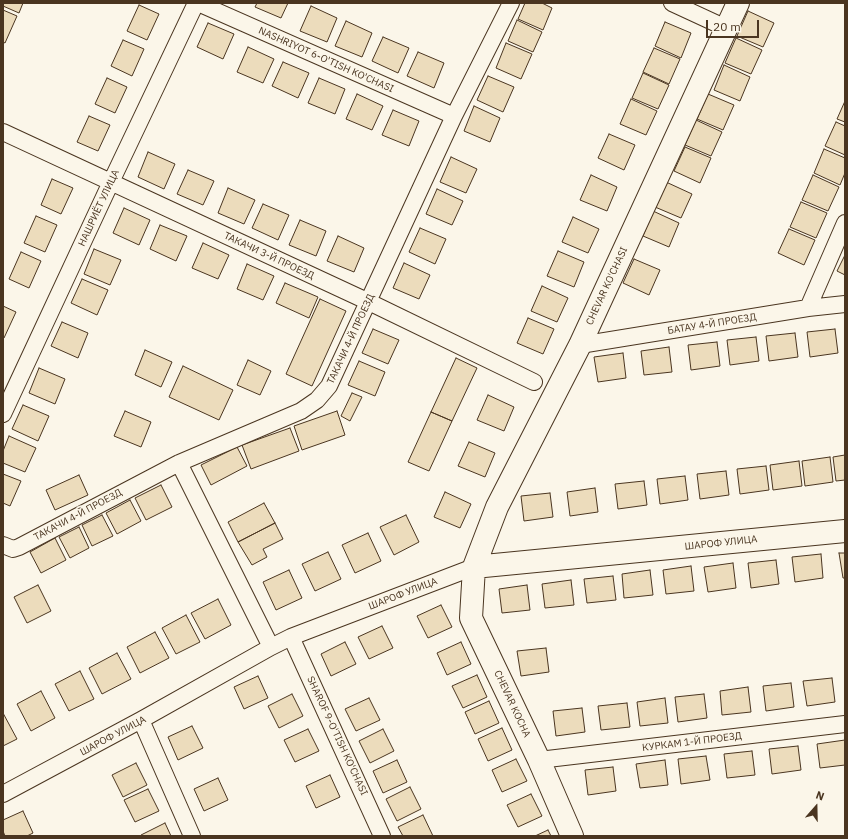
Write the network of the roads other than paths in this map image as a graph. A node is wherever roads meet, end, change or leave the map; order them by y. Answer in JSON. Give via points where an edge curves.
{"nodes":[{"id":1,"x":197,"y":3,"type":"edge"},
{"id":2,"x":511,"y":3,"type":"edge"},
{"id":3,"x":672,"y":3,"type":"edge"},
{"id":4,"x":738,"y":3,"type":"edge"},
{"id":5,"x":726,"y":28,"type":"junction"},
{"id":6,"x":454,"y":116,"type":"junction"},
{"id":7,"x":3,"y":132,"type":"edge"},
{"id":8,"x":111,"y":182,"type":"junction"},
{"id":9,"x":845,"y":223,"type":"edge"},
{"id":10,"x":369,"y":302,"type":"junction"},
{"id":11,"x":845,"y":304,"type":"edge"},
{"id":12,"x":808,"y":308,"type":"junction"},
{"id":13,"x":580,"y":345,"type":"junction"},
{"id":14,"x":534,"y":382,"type":"dead end"},
{"id":15,"x":3,"y":414,"type":"edge"},
{"id":16,"x":179,"y":463,"type":"junction"},
{"id":17,"x":845,"y":531,"type":"edge"},
{"id":18,"x":3,"y":545,"type":"edge"},
{"id":19,"x":474,"y":567,"type":"junction"},
{"id":20,"x":291,"y":637,"type":"junction"},
{"id":21,"x":271,"y":646,"type":"junction"},
{"id":22,"x":141,"y":720,"type":"junction"},
{"id":23,"x":845,"y":724,"type":"edge"},
{"id":24,"x":539,"y":760,"type":"junction"},
{"id":25,"x":3,"y":794,"type":"edge"},
{"id":26,"x":192,"y":836,"type":"edge"},
{"id":27,"x":382,"y":836,"type":"edge"},
{"id":28,"x":572,"y":836,"type":"edge"}],
"edges":[{"from":1,"to":6,"type":"street","name":"NASHRIYOT 6-O'TISH KO'CHASI"},
{"from":1,"to":8,"type":"street","name":"НАШРИЁТ УЛИЦА"},
{"from":2,"to":6,"type":"street","name":"ТАКАЧИ 4-Й ПРОЕЗД"},
{"from":3,"to":5,"type":"street"},
{"from":4,"to":5,"type":"street","name":"CHEVAR KO'CHASI"},
{"from":5,"to":13,"type":"street","name":"CHEVAR KO'CHASI"},
{"from":6,"to":10,"type":"street","name":"ТАКАЧИ 4-Й ПРОЕЗД"},
{"from":7,"to":8,"type":"street","name":"ТАКАЧИ 3-Й ПРОЕЗД"},
{"from":8,"to":10,"type":"street","name":"ТАКАЧИ 3-Й ПРОЕЗД"},
{"from":8,"to":15,"type":"street","name":"НАШРИЁТ УЛИЦА"},
{"from":9,"to":12,"type":"street"},
{"from":10,"to":14,"type":"street","name":"ТАКАЧИ 3-Й ПРОЕЗД"},
{"from":10,"to":16,"type":"street","name":"ТАКАЧИ 4-Й ПРОЕЗД","via":[[329,386],[317,400],[301,411]]},
{"from":11,"to":12,"type":"street","name":"БАТАУ 4-Й ПРОЕЗД"},
{"from":12,"to":13,"type":"street","name":"БАТАУ 4-Й ПРОЕЗД"},
{"from":13,"to":19,"type":"street","name":"CHEVAR KO'CHASI","via":[[497,507]]},
{"from":16,"to":18,"type":"street","name":"ТАКАЧИ 4-Й ПРОЕЗД","via":[[19,547],[13,549]]},
{"from":16,"to":21,"type":"street"},
{"from":17,"to":19,"type":"street","name":"ШАРОФ УЛИЦА"},
{"from":19,"to":20,"type":"street","name":"ШАРОФ УЛИЦА"},
{"from":19,"to":24,"type":"street","name":"CHEVAR KOCHA","via":[[471,618]]},
{"from":20,"to":21,"type":"street","name":"ШАРОФ УЛИЦА"},
{"from":20,"to":27,"type":"street","name":"SHAROF 9-O'TISH KO'CHASI"},
{"from":21,"to":22,"type":"street","name":"ШАРОФ УЛИЦА"},
{"from":22,"to":25,"type":"street","name":"ШАРОФ УЛИЦА"},
{"from":22,"to":26,"type":"street"},
{"from":23,"to":24,"type":"street","name":"КУРКАМ 1-Й ПРОЕЗД"},
{"from":24,"to":28,"type":"street","name":"CHEVAR KOCHA"}]}
